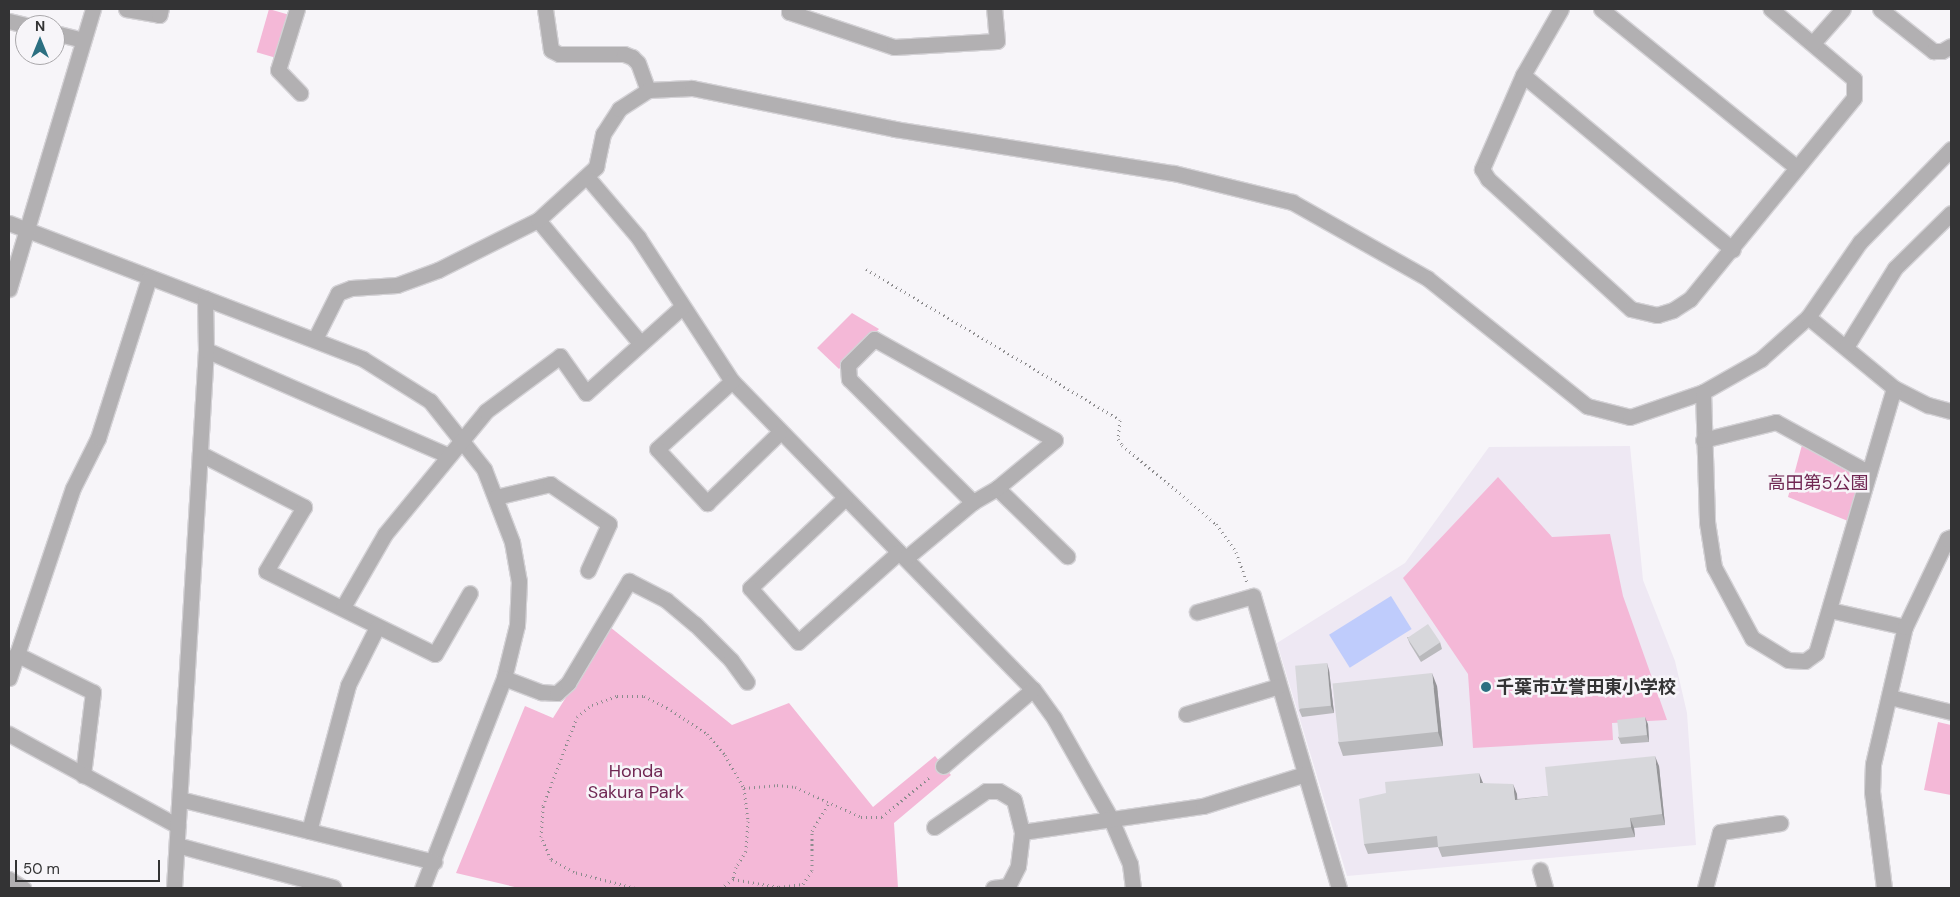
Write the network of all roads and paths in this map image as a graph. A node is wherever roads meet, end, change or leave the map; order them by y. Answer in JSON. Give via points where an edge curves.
{"nodes":[{"id":1,"x":93,"y":9,"type":"edge"},
{"id":2,"x":126,"y":9,"type":"edge"},
{"id":3,"x":161,"y":9,"type":"edge"},
{"id":4,"x":297,"y":9,"type":"edge"},
{"id":5,"x":545,"y":9,"type":"edge"},
{"id":6,"x":789,"y":9,"type":"edge"},
{"id":7,"x":994,"y":9,"type":"edge"},
{"id":8,"x":1561,"y":9,"type":"edge"},
{"id":9,"x":1601,"y":9,"type":"edge"},
{"id":10,"x":1772,"y":9,"type":"edge"},
{"id":11,"x":1843,"y":9,"type":"edge"},
{"id":12,"x":1880,"y":9,"type":"edge"},
{"id":13,"x":65,"y":36,"type":"edge"},
{"id":14,"x":83,"y":40,"type":"junction"},
{"id":15,"x":1812,"y":43,"type":"junction"},
{"id":16,"x":1951,"y":46,"type":"edge"},
{"id":17,"x":1524,"y":75,"type":"junction"},
{"id":18,"x":648,"y":90,"type":"junction"},
{"id":19,"x":300,"y":93,"type":"dead end"},
{"id":20,"x":1951,"y":149,"type":"edge"},
{"id":21,"x":1797,"y":168,"type":"junction"},
{"id":22,"x":588,"y":178,"type":"junction"},
{"id":23,"x":1951,"y":213,"type":"edge"},
{"id":24,"x":538,"y":220,"type":"junction"},
{"id":25,"x":9,"y":223,"type":"edge"},
{"id":26,"x":28,"y":230,"type":"junction"},
{"id":27,"x":1733,"y":250,"type":"junction"},
{"id":28,"x":866,"y":269,"type":"dead end"},
{"id":29,"x":149,"y":278,"type":"junction"},
{"id":30,"x":9,"y":288,"type":"edge"},
{"id":31,"x":205,"y":298,"type":"junction"},
{"id":32,"x":682,"y":307,"type":"junction"},
{"id":33,"x":1808,"y":317,"type":"junction"},
{"id":34,"x":315,"y":339,"type":"junction"},
{"id":35,"x":640,"y":343,"type":"junction"},
{"id":36,"x":1846,"y":347,"type":"junction"},
{"id":37,"x":206,"y":350,"type":"junction"},
{"id":38,"x":732,"y":381,"type":"junction"},
{"id":39,"x":1894,"y":388,"type":"junction"},
{"id":40,"x":1703,"y":392,"type":"junction"},
{"id":41,"x":1951,"y":412,"type":"edge"},
{"id":42,"x":780,"y":433,"type":"junction"},
{"id":43,"x":462,"y":438,"type":"junction"},
{"id":44,"x":1703,"y":440,"type":"junction"},
{"id":45,"x":201,"y":454,"type":"junction"},
{"id":46,"x":448,"y":455,"type":"junction"},
{"id":47,"x":1869,"y":473,"type":"junction"},
{"id":48,"x":997,"y":488,"type":"junction"},
{"id":49,"x":496,"y":497,"type":"junction"},
{"id":50,"x":845,"y":498,"type":"junction"},
{"id":51,"x":973,"y":502,"type":"junction"},
{"id":52,"x":1951,"y":537,"type":"edge"},
{"id":53,"x":903,"y":555,"type":"junction"},
{"id":54,"x":1067,"y":556,"type":"dead end"},
{"id":55,"x":588,"y":570,"type":"dead end"},
{"id":56,"x":470,"y":593,"type":"dead end"},
{"id":57,"x":1253,"y":596,"type":"junction"},
{"id":58,"x":343,"y":606,"type":"junction"},
{"id":59,"x":1830,"y":610,"type":"junction"},
{"id":60,"x":1197,"y":612,"type":"dead end"},
{"id":61,"x":377,"y":627,"type":"junction"},
{"id":62,"x":1904,"y":627,"type":"junction"},
{"id":63,"x":16,"y":654,"type":"junction"},
{"id":64,"x":9,"y":678,"type":"edge"},
{"id":65,"x":504,"y":678,"type":"junction"},
{"id":66,"x":747,"y":682,"type":"dead end"},
{"id":67,"x":1279,"y":686,"type":"junction"},
{"id":68,"x":1033,"y":689,"type":"junction"},
{"id":69,"x":1890,"y":697,"type":"junction"},
{"id":70,"x":1951,"y":712,"type":"edge"},
{"id":71,"x":1186,"y":714,"type":"dead end"},
{"id":72,"x":9,"y":734,"type":"edge"},
{"id":73,"x":943,"y":766,"type":"joint"},
{"id":74,"x":1305,"y":774,"type":"junction"},
{"id":75,"x":83,"y":775,"type":"junction"},
{"id":76,"x":744,"y":788,"type":"junction"},
{"id":77,"x":180,"y":799,"type":"junction"},
{"id":78,"x":829,"y":802,"type":"junction"},
{"id":79,"x":1110,"y":817,"type":"junction"},
{"id":80,"x":1780,"y":823,"type":"dead end"},
{"id":81,"x":178,"y":826,"type":"junction"},
{"id":82,"x":934,"y":827,"type":"dead end"},
{"id":83,"x":309,"y":830,"type":"junction"},
{"id":84,"x":1022,"y":832,"type":"junction"},
{"id":85,"x":177,"y":845,"type":"junction"},
{"id":86,"x":434,"y":862,"type":"junction"},
{"id":87,"x":1540,"y":870,"type":"dead end"},
{"id":88,"x":9,"y":879,"type":"edge"},
{"id":89,"x":734,"y":879,"type":"junction"},
{"id":90,"x":333,"y":887,"type":"dead end"},
{"id":91,"x":24,"y":888,"type":"edge"},
{"id":92,"x":174,"y":888,"type":"edge"},
{"id":93,"x":422,"y":888,"type":"edge"},
{"id":94,"x":635,"y":888,"type":"edge"},
{"id":95,"x":720,"y":888,"type":"edge"},
{"id":96,"x":993,"y":888,"type":"edge"},
{"id":97,"x":1133,"y":888,"type":"edge"},
{"id":98,"x":1339,"y":888,"type":"edge"},
{"id":99,"x":1545,"y":888,"type":"edge"},
{"id":100,"x":1705,"y":888,"type":"edge"},
{"id":101,"x":1884,"y":888,"type":"edge"}],
"edges":[{"from":1,"to":14,"type":"street"},
{"from":2,"to":3,"type":"street","via":[[159,15]]},
{"from":4,"to":19,"type":"street","via":[[278,70]]},
{"from":5,"to":18,"type":"street","via":[[552,50],[559,54],[632,57],[638,63]]},
{"from":6,"to":7,"type":"street","via":[[894,47],[997,42]]},
{"from":8,"to":17,"type":"street"},
{"from":9,"to":21,"type":"street"},
{"from":10,"to":15,"type":"street"},
{"from":11,"to":15,"type":"street"},
{"from":12,"to":16,"type":"street","via":[[1933,51]]},
{"from":13,"to":14,"type":"street"},
{"from":14,"to":26,"type":"street"},
{"from":15,"to":21,"type":"street","via":[[1854,79],[1856,87],[1854,98]]},
{"from":17,"to":27,"type":"street"},
{"from":17,"to":27,"type":"street","via":[[1482,169],[1631,308],[1657,315],[1673,310],[1690,299]]},
{"from":18,"to":22,"type":"street","via":[[619,109],[602,134],[596,167]]},
{"from":18,"to":40,"type":"street","via":[[692,88],[729,93],[895,129],[1174,173],[1292,202],[1427,278],[1587,406],[1630,417]]},
{"from":20,"to":33,"type":"street","via":[[1860,242]]},
{"from":21,"to":27,"type":"street"},
{"from":22,"to":24,"type":"street"},
{"from":22,"to":32,"type":"street","via":[[638,237]]},
{"from":23,"to":36,"type":"street","via":[[1895,268]]},
{"from":24,"to":34,"type":"street","via":[[438,270],[405,282],[351,288],[338,293]]},
{"from":24,"to":35,"type":"street"},
{"from":25,"to":26,"type":"street"},
{"from":26,"to":29,"type":"street"},
{"from":26,"to":30,"type":"street"},
{"from":28,"to":57,"type":"path","via":[[1120,420],[1118,438],[1122,445],[1228,537]]},
{"from":29,"to":31,"type":"street"},
{"from":29,"to":63,"type":"street","via":[[98,438],[73,488]]},
{"from":31,"to":34,"type":"street"},
{"from":31,"to":37,"type":"street"},
{"from":32,"to":35,"type":"street"},
{"from":32,"to":38,"type":"street"},
{"from":33,"to":36,"type":"street"},
{"from":33,"to":40,"type":"street","via":[[1761,359]]},
{"from":34,"to":43,"type":"street","via":[[363,359],[399,379],[430,401]]},
{"from":35,"to":43,"type":"street","via":[[586,393],[560,356],[486,410]]},
{"from":36,"to":39,"type":"street"},
{"from":37,"to":45,"type":"street"},
{"from":37,"to":46,"type":"street"},
{"from":38,"to":42,"type":"street"},
{"from":38,"to":42,"type":"street","via":[[658,450],[707,503]]},
{"from":39,"to":41,"type":"street"},
{"from":39,"to":47,"type":"street"},
{"from":40,"to":44,"type":"street"},
{"from":42,"to":50,"type":"street"},
{"from":43,"to":46,"type":"street"},
{"from":43,"to":49,"type":"street","via":[[484,469]]},
{"from":44,"to":47,"type":"street","via":[[1776,422]]},
{"from":44,"to":59,"type":"street","via":[[1707,522],[1714,567],[1752,638],[1788,660],[1805,661],[1816,653]]},
{"from":45,"to":58,"type":"street","via":[[304,507],[266,571]]},
{"from":45,"to":77,"type":"street"},
{"from":46,"to":58,"type":"street","via":[[385,534]]},
{"from":47,"to":59,"type":"street"},
{"from":48,"to":51,"type":"street"},
{"from":48,"to":51,"type":"street","via":[[1055,440],[874,340],[848,365],[849,379]]},
{"from":48,"to":54,"type":"street"},
{"from":49,"to":55,"type":"street","via":[[550,484],[609,524]]},
{"from":49,"to":65,"type":"street","via":[[512,542],[519,581],[517,624]]},
{"from":50,"to":53,"type":"street"},
{"from":50,"to":53,"type":"street","via":[[750,588],[798,642]]},
{"from":51,"to":53,"type":"street"},
{"from":52,"to":62,"type":"street","via":[[1947,539]]},
{"from":53,"to":68,"type":"street"},
{"from":56,"to":61,"type":"street","via":[[435,654]]},
{"from":57,"to":60,"type":"street"},
{"from":57,"to":67,"type":"street"},
{"from":58,"to":61,"type":"street"},
{"from":59,"to":62,"type":"street"},
{"from":61,"to":83,"type":"street","via":[[348,685]]},
{"from":62,"to":69,"type":"street"},
{"from":63,"to":64,"type":"street"},
{"from":63,"to":75,"type":"street","via":[[93,692]]},
{"from":65,"to":66,"type":"street","via":[[541,692],[557,693],[568,684],[629,581],[666,600],[731,660]]},
{"from":65,"to":86,"type":"street"},
{"from":67,"to":71,"type":"street"},
{"from":67,"to":74,"type":"street"},
{"from":68,"to":73,"type":"street"},
{"from":68,"to":79,"type":"street","via":[[1054,718]]},
{"from":69,"to":70,"type":"street"},
{"from":69,"to":101,"type":"street","via":[[1873,764],[1872,792]]},
{"from":72,"to":75,"type":"street"},
{"from":73,"to":78,"type":"path","via":[[882,817],[861,817]]},
{"from":74,"to":79,"type":"street","via":[[1203,806]]},
{"from":74,"to":98,"type":"street"},
{"from":75,"to":81,"type":"street"},
{"from":76,"to":78,"type":"path","via":[[795,787]]},
{"from":76,"to":89,"type":"path","via":[[748,821],[746,851],[736,866]]},
{"from":76,"to":94,"type":"path","via":[[725,755],[707,734],[644,696],[617,696],[592,705],[577,717],[543,806],[541,837],[551,859],[574,872]]},
{"from":77,"to":81,"type":"street"},
{"from":77,"to":83,"type":"street"},
{"from":78,"to":89,"type":"path","via":[[812,832],[812,870],[803,884],[779,887]]},
{"from":79,"to":84,"type":"street"},
{"from":79,"to":97,"type":"street","via":[[1130,864]]},
{"from":80,"to":100,"type":"street","via":[[1720,832]]},
{"from":81,"to":85,"type":"street"},
{"from":82,"to":84,"type":"street","via":[[986,791],[999,791],[1014,800]]},
{"from":83,"to":86,"type":"street"},
{"from":84,"to":96,"type":"street","via":[[1015,873],[1008,886]]},
{"from":85,"to":90,"type":"street"},
{"from":85,"to":92,"type":"street"},
{"from":86,"to":93,"type":"street"},
{"from":87,"to":99,"type":"street"},
{"from":88,"to":91,"type":"street"},
{"from":89,"to":95,"type":"path"}]}
